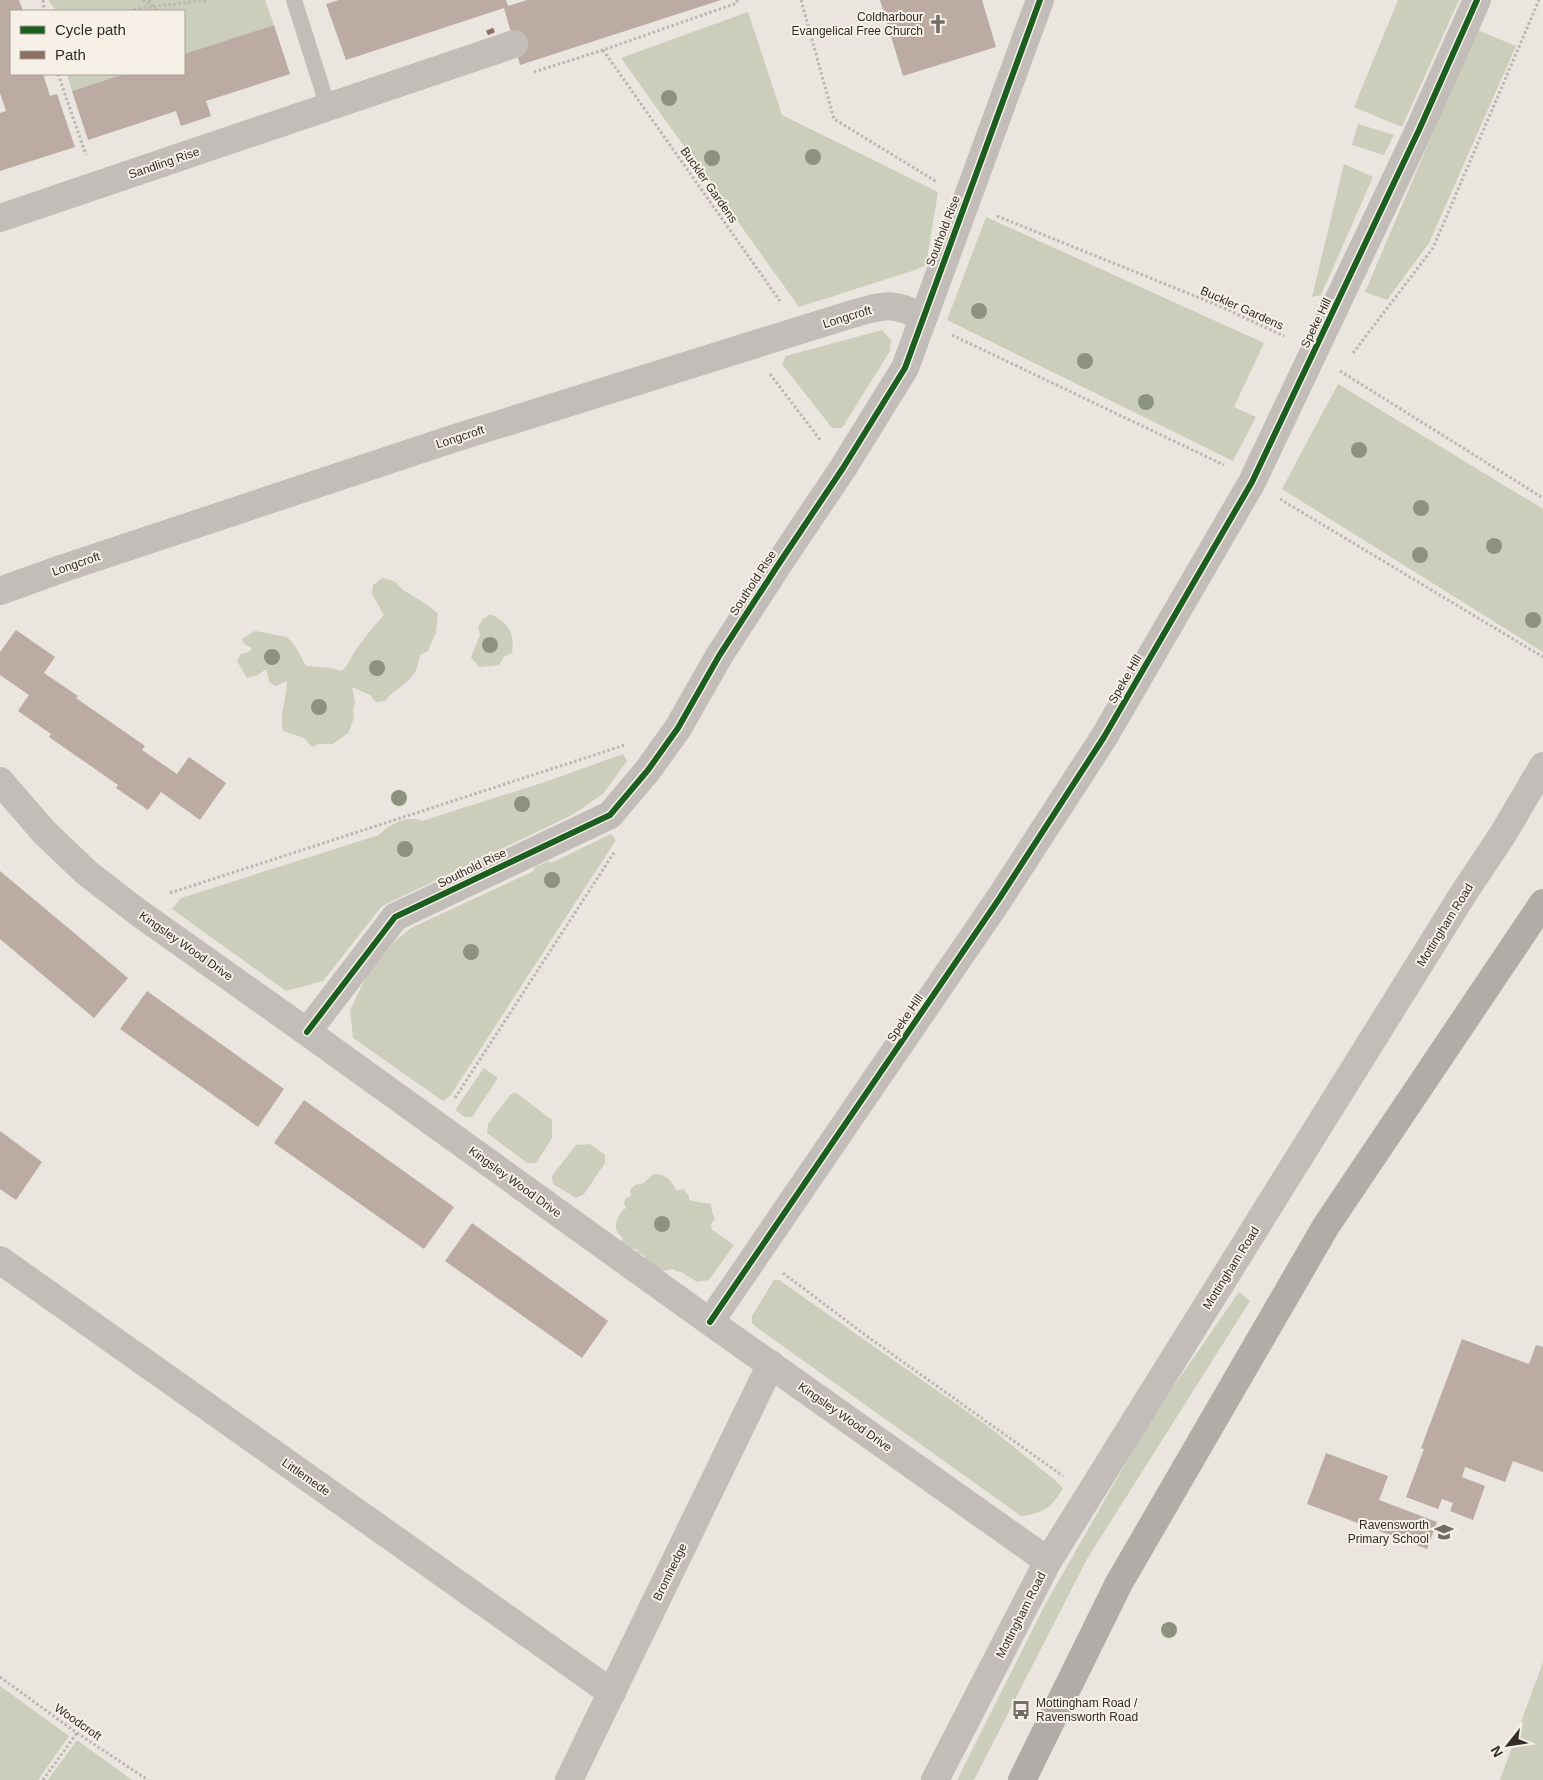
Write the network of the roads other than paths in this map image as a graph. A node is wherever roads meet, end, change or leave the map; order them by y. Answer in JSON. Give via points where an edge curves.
{"nodes":[{"id":1,"x":294,"y":0,"type":"edge"},
{"id":2,"x":1040,"y":0,"type":"edge"},
{"id":3,"x":1477,"y":0,"type":"edge"},
{"id":4,"x":514,"y":44,"type":"dead end"},
{"id":5,"x":328,"y":107,"type":"junction"},
{"id":6,"x":0,"y":218,"type":"edge"},
{"id":7,"x":923,"y":317,"type":"junction"},
{"id":8,"x":0,"y":591,"type":"edge"},
{"id":9,"x":1543,"y":766,"type":"edge"},
{"id":10,"x":0,"y":781,"type":"edge"},
{"id":11,"x":1543,"y":903,"type":"edge"},
{"id":12,"x":306,"y":1032,"type":"junction"},
{"id":13,"x":0,"y":1260,"type":"edge"},
{"id":14,"x":710,"y":1322,"type":"junction"},
{"id":15,"x":771,"y":1364,"type":"junction"},
{"id":16,"x":1048,"y":1562,"type":"junction"},
{"id":17,"x":612,"y":1693,"type":"junction"},
{"id":18,"x":569,"y":1780,"type":"edge"},
{"id":19,"x":935,"y":1780,"type":"edge"},
{"id":20,"x":1022,"y":1780,"type":"edge"}],
"edges":[{"from":1,"to":5,"type":"lane"},
{"from":2,"to":7,"type":"street","name":"Southold Rise"},
{"from":3,"to":14,"type":"street","name":"Speke Hill","via":[[1252,482],[1104,737],[1000,898]]},
{"from":4,"to":5,"type":"street","name":"Sandling Rise"},
{"from":5,"to":6,"type":"street","name":"Sandling Rise"},
{"from":7,"to":8,"type":"street","name":"Longcroft","via":[[906,308],[887,305],[801,330],[443,442]]},
{"from":7,"to":12,"type":"street","name":"Southold Rise","via":[[905,368],[724,648],[678,728],[648,770],[610,814],[395,917]]},
{"from":9,"to":16,"type":"street","name":"Mottingham Road"},
{"from":10,"to":12,"type":"street","name":"Kingsley Wood Drive","via":[[44,832],[87,873]]},
{"from":11,"to":20,"type":"main road","via":[[1326,1226],[1119,1583]]},
{"from":12,"to":14,"type":"street","name":"Kingsley Wood Drive"},
{"from":13,"to":17,"type":"street","name":"Littlemede"},
{"from":14,"to":15,"type":"street","name":"Kingsley Wood Drive"},
{"from":15,"to":16,"type":"street","name":"Kingsley Wood Drive"},
{"from":15,"to":17,"type":"street","name":"Bromhedge"},
{"from":16,"to":19,"type":"street","name":"Mottingham Road"},
{"from":17,"to":18,"type":"street","name":"Bromhedge"}]}
